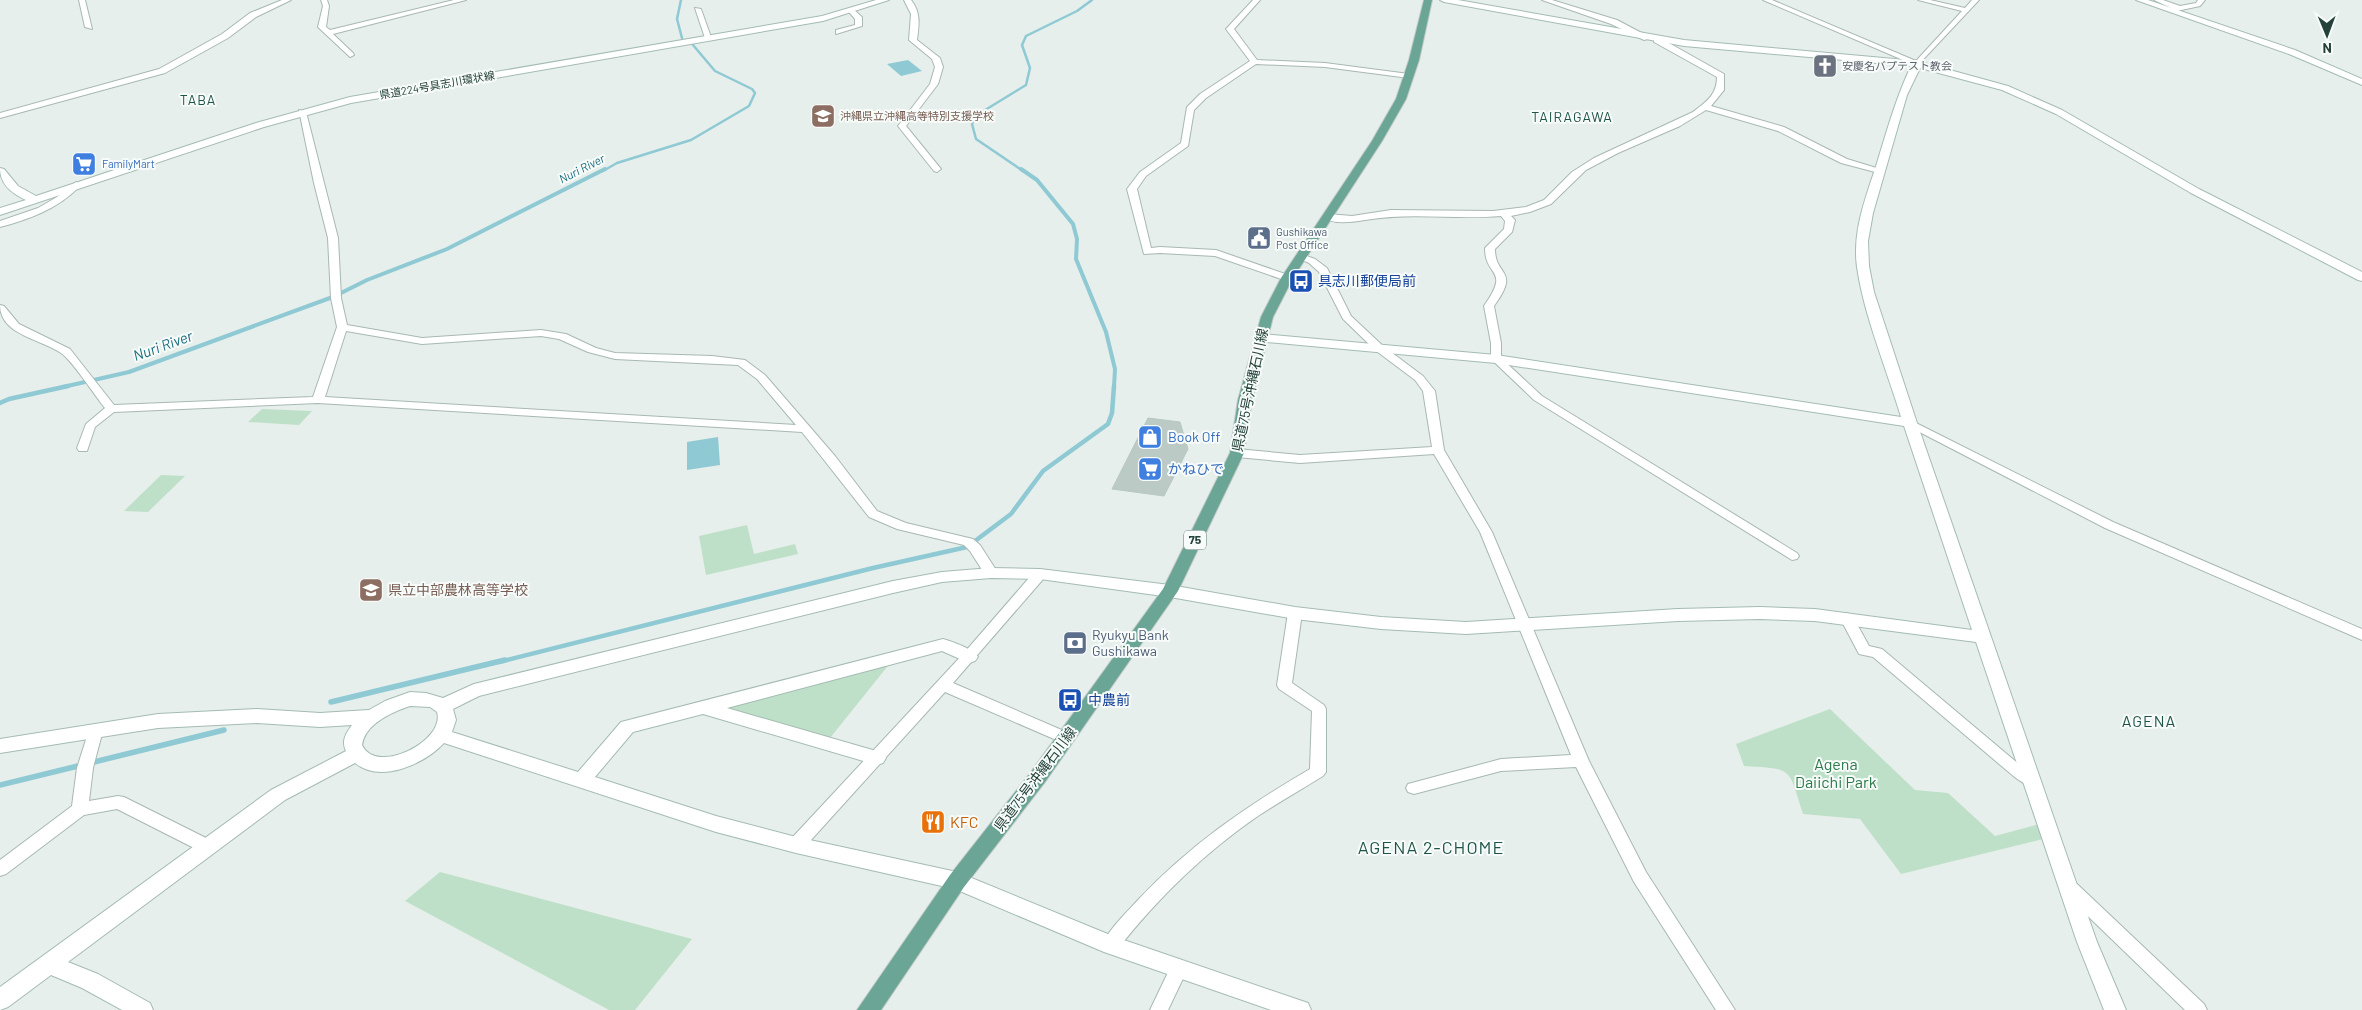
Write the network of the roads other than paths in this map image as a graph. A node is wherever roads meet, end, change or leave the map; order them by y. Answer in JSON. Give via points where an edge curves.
{"nodes":[{"id":1,"x":82,"y":0,"type":"edge"},
{"id":2,"x":288,"y":0,"type":"edge"},
{"id":3,"x":324,"y":0,"type":"edge"},
{"id":4,"x":429,"y":0,"type":"edge"},
{"id":5,"x":464,"y":0,"type":"edge"},
{"id":6,"x":885,"y":0,"type":"edge"},
{"id":7,"x":907,"y":0,"type":"edge"},
{"id":8,"x":1257,"y":0,"type":"edge"},
{"id":9,"x":1428,"y":0,"type":"edge"},
{"id":10,"x":1444,"y":0,"type":"edge"},
{"id":11,"x":1545,"y":0,"type":"edge"},
{"id":12,"x":1565,"y":0,"type":"edge"},
{"id":13,"x":1766,"y":0,"type":"edge"},
{"id":14,"x":1921,"y":0,"type":"edge"},
{"id":15,"x":1976,"y":0,"type":"edge"},
{"id":16,"x":2140,"y":0,"type":"edge"},
{"id":17,"x":2157,"y":0,"type":"edge"},
{"id":18,"x":2202,"y":0,"type":"edge"},
{"id":19,"x":1556,"y":4,"type":"junction"},
{"id":20,"x":437,"y":6,"type":"junction"},
{"id":21,"x":697,"y":8,"type":"dead end"},
{"id":22,"x":2176,"y":9,"type":"junction"},
{"id":23,"x":1966,"y":10,"type":"junction"},
{"id":24,"x":852,"y":11,"type":"junction"},
{"id":25,"x":89,"y":26,"type":"dead end"},
{"id":26,"x":839,"y":32,"type":"dead end"},
{"id":27,"x":328,"y":33,"type":"junction"},
{"id":28,"x":709,"y":38,"type":"junction"},
{"id":29,"x":1652,"y":39,"type":"junction"},
{"id":30,"x":350,"y":55,"type":"dead end"},
{"id":31,"x":1254,"y":62,"type":"junction"},
{"id":32,"x":1917,"y":64,"type":"junction"},
{"id":33,"x":1409,"y":76,"type":"junction"},
{"id":34,"x":2362,"y":82,"type":"edge"},
{"id":35,"x":1706,"y":107,"type":"junction"},
{"id":36,"x":302,"y":112,"type":"junction"},
{"id":37,"x":0,"y":116,"type":"edge"},
{"id":38,"x":938,"y":168,"type":"dead end"},
{"id":39,"x":1878,"y":170,"type":"junction"},
{"id":40,"x":0,"y":171,"type":"edge"},
{"id":41,"x":76,"y":185,"type":"junction"},
{"id":42,"x":33,"y":200,"type":"junction"},
{"id":43,"x":0,"y":212,"type":"edge"},
{"id":44,"x":1504,"y":214,"type":"junction"},
{"id":45,"x":1328,"y":216,"type":"junction"},
{"id":46,"x":0,"y":224,"type":"edge"},
{"id":47,"x":1301,"y":257,"type":"junction"},
{"id":48,"x":2362,"y":277,"type":"edge"},
{"id":49,"x":1287,"y":278,"type":"junction"},
{"id":50,"x":0,"y":308,"type":"edge"},
{"id":51,"x":342,"y":327,"type":"junction"},
{"id":52,"x":1261,"y":338,"type":"junction"},
{"id":53,"x":1379,"y":348,"type":"junction"},
{"id":54,"x":1496,"y":359,"type":"junction"},
{"id":55,"x":318,"y":400,"type":"junction"},
{"id":56,"x":111,"y":409,"type":"junction"},
{"id":57,"x":1910,"y":423,"type":"junction"},
{"id":58,"x":804,"y":429,"type":"junction"},
{"id":59,"x":83,"y":448,"type":"dead end"},
{"id":60,"x":1438,"y":450,"type":"junction"},
{"id":61,"x":1237,"y":453,"type":"junction"},
{"id":62,"x":1792,"y":556,"type":"dead end"},
{"id":63,"x":991,"y":574,"type":"junction"},
{"id":64,"x":1040,"y":574,"type":"junction"},
{"id":65,"x":1170,"y":591,"type":"junction"},
{"id":66,"x":1295,"y":613,"type":"junction"},
{"id":67,"x":1847,"y":618,"type":"junction"},
{"id":68,"x":1525,"y":626,"type":"junction"},
{"id":69,"x":2362,"y":635,"type":"edge"},
{"id":70,"x":1984,"y":637,"type":"junction"},
{"id":71,"x":968,"y":657,"type":"junction"},
{"id":72,"x":943,"y":685,"type":"junction"},
{"id":73,"x":443,"y":706,"type":"junction"},
{"id":74,"x":703,"y":707,"type":"junction"},
{"id":75,"x":370,"y":717,"type":"junction"},
{"id":76,"x":96,"y":730,"type":"junction"},
{"id":77,"x":441,"y":735,"type":"junction"},
{"id":78,"x":1066,"y":738,"type":"junction"},
{"id":79,"x":0,"y":746,"type":"edge"},
{"id":80,"x":356,"y":754,"type":"junction"},
{"id":81,"x":877,"y":758,"type":"junction"},
{"id":82,"x":1581,"y":761,"type":"junction"},
{"id":83,"x":2032,"y":780,"type":"junction"},
{"id":84,"x":581,"y":781,"type":"junction"},
{"id":85,"x":1414,"y":788,"type":"dead end"},
{"id":86,"x":80,"y":809,"type":"junction"},
{"id":87,"x":206,"y":846,"type":"junction"},
{"id":88,"x":796,"y":846,"type":"junction"},
{"id":89,"x":0,"y":870,"type":"edge"},
{"id":90,"x":956,"y":881,"type":"junction"},
{"id":91,"x":2067,"y":885,"type":"junction"},
{"id":92,"x":1111,"y":945,"type":"junction"},
{"id":93,"x":48,"y":964,"type":"junction"},
{"id":94,"x":1178,"y":968,"type":"junction"},
{"id":95,"x":0,"y":1000,"type":"edge"},
{"id":96,"x":142,"y":1010,"type":"edge"},
{"id":97,"x":868,"y":1010,"type":"edge"},
{"id":98,"x":1158,"y":1010,"type":"edge"},
{"id":99,"x":1300,"y":1010,"type":"edge"},
{"id":100,"x":1726,"y":1010,"type":"edge"},
{"id":101,"x":2115,"y":1010,"type":"edge"},
{"id":102,"x":2198,"y":1010,"type":"edge"}],
"edges":[{"from":1,"to":25,"type":"street"},
{"from":2,"to":37,"type":"street","via":[[253,15],[225,36],[162,72]]},
{"from":3,"to":27,"type":"street","via":[[322,27]]},
{"from":4,"to":20,"type":"street"},
{"from":5,"to":20,"type":"street"},
{"from":6,"to":24,"type":"street","name":"県道224号具志川環状線"},
{"from":7,"to":38,"type":"street","via":[[913,6],[916,23],[913,40],[937,61],[940,68],[938,79],[902,126]]},
{"from":8,"to":31,"type":"street","via":[[1230,29],[1234,39],[1253,56]]},
{"from":9,"to":33,"type":"main road","name":"県道75号沖縄石川線","number":"75"},
{"from":10,"to":29,"type":"street"},
{"from":11,"to":19,"type":"street"},
{"from":12,"to":19,"type":"street"},
{"from":13,"to":32,"type":"street"},
{"from":14,"to":23,"type":"street"},
{"from":15,"to":23,"type":"street"},
{"from":16,"to":22,"type":"street"},
{"from":17,"to":22,"type":"street"},
{"from":18,"to":22,"type":"street","via":[[2198,5]]},
{"from":19,"to":29,"type":"street","via":[[1614,22]]},
{"from":20,"to":27,"type":"street"},
{"from":21,"to":28,"type":"street"},
{"from":22,"to":34,"type":"street"},
{"from":23,"to":32,"type":"street"},
{"from":24,"to":26,"type":"street","via":[[860,19],[858,26]]},
{"from":24,"to":28,"type":"street","name":"県道224号具志川環状線"},
{"from":27,"to":30,"type":"street"},
{"from":28,"to":36,"type":"street","name":"県道224号具志川環状線","via":[[380,94]]},
{"from":29,"to":32,"type":"street"},
{"from":29,"to":35,"type":"street","via":[[1721,76],[1720,90]]},
{"from":31,"to":33,"type":"street","via":[[1325,65]]},
{"from":31,"to":49,"type":"street","via":[[1203,96],[1190,109],[1185,144],[1143,174],[1132,189],[1147,252],[1216,253]]},
{"from":32,"to":39,"type":"street","via":[[1902,95]]},
{"from":32,"to":48,"type":"street","via":[[2004,88],[2043,103],[2195,192]]},
{"from":33,"to":45,"type":"main road","name":"県道75号沖縄石川線","number":"75","via":[[1401,99],[1378,141]]},
{"from":35,"to":39,"type":"street","via":[[1781,129],[1844,161]]},
{"from":35,"to":44,"type":"street","via":[[1639,143],[1584,167],[1553,200],[1528,210]]},
{"from":36,"to":41,"type":"street","name":"県道224号具志川環状線"},
{"from":36,"to":51,"type":"street","via":[[333,238],[336,298]]},
{"from":39,"to":57,"type":"street","via":[[1862,241],[1863,266],[1868,292]]},
{"from":40,"to":42,"type":"street","via":[[14,189]]},
{"from":41,"to":42,"type":"street","name":"県道224号具志川環状線"},
{"from":41,"to":46,"type":"street","via":[[66,196],[42,209]]},
{"from":42,"to":43,"type":"street","name":"県道224号具志川環状線"},
{"from":44,"to":45,"type":"street","via":[[1391,213],[1344,221]]},
{"from":44,"to":54,"type":"street","via":[[1510,220],[1509,230],[1490,248],[1503,279],[1501,291],[1489,306]]},
{"from":45,"to":47,"type":"main road","name":"県道75号沖縄石川線","number":"75"},
{"from":47,"to":49,"type":"main road","name":"県道75号沖縄石川線","number":"75"},
{"from":47,"to":53,"type":"street","via":[[1323,270],[1347,317]]},
{"from":49,"to":52,"type":"main road","name":"県道75号沖縄石川線","number":"75"},
{"from":50,"to":56,"type":"street","via":[[15,326],[66,351]]},
{"from":51,"to":55,"type":"street"},
{"from":51,"to":58,"type":"street","via":[[422,341],[541,333],[562,336],[592,350],[615,356],[741,362],[761,378]]},
{"from":52,"to":53,"type":"street"},
{"from":52,"to":61,"type":"main road","name":"県道75号沖縄石川線","number":"75","via":[[1245,400]]},
{"from":53,"to":54,"type":"street"},
{"from":53,"to":60,"type":"street","via":[[1419,378],[1429,391]]},
{"from":54,"to":57,"type":"street"},
{"from":54,"to":62,"type":"street","via":[[1538,398]]},
{"from":55,"to":56,"type":"street"},
{"from":55,"to":58,"type":"street"},
{"from":56,"to":59,"type":"street","via":[[90,426]]},
{"from":57,"to":69,"type":"street","via":[[2109,525]]},
{"from":57,"to":70,"type":"street"},
{"from":58,"to":63,"type":"street","via":[[873,514],[902,526],[968,542]]},
{"from":60,"to":61,"type":"street","via":[[1300,459]]},
{"from":60,"to":68,"type":"street","via":[[1486,532]]},
{"from":61,"to":65,"type":"main road","name":"県道75号沖縄石川線","number":"75"},
{"from":63,"to":64,"type":"street"},
{"from":63,"to":73,"type":"street","via":[[942,577],[894,587],[474,691]]},
{"from":64,"to":65,"type":"street"},
{"from":64,"to":71,"type":"street"},
{"from":65,"to":66,"type":"street"},
{"from":65,"to":78,"type":"main road","name":"県道75号沖縄石川線","number":"75"},
{"from":66,"to":68,"type":"street","via":[[1391,624],[1466,628]]},
{"from":66,"to":92,"type":"street","via":[[1284,685],[1319,709],[1318,772],[1234,824],[1165,883]]},
{"from":67,"to":68,"type":"street","via":[[1760,612]]},
{"from":67,"to":70,"type":"street"},
{"from":67,"to":83,"type":"street","via":[[1864,650],[1877,653]]},
{"from":68,"to":82,"type":"street"},
{"from":70,"to":83,"type":"street"},
{"from":71,"to":72,"type":"street"},
{"from":71,"to":74,"type":"street","via":[[943,644]]},
{"from":72,"to":78,"type":"street"},
{"from":72,"to":81,"type":"street"},
{"from":73,"to":75,"type":"street","via":[[434,701],[410,699]]},
{"from":73,"to":77,"type":"street","via":[[447,714]]},
{"from":74,"to":81,"type":"street"},
{"from":74,"to":84,"type":"street","via":[[627,727]]},
{"from":75,"to":76,"type":"street","via":[[320,720],[256,716],[208,718]]},
{"from":75,"to":80,"type":"street","via":[[355,736]]},
{"from":76,"to":79,"type":"street"},
{"from":76,"to":86,"type":"street","via":[[85,768]]},
{"from":77,"to":80,"type":"street","via":[[419,754],[388,764],[374,764]]},
{"from":77,"to":84,"type":"street"},
{"from":78,"to":90,"type":"main road","name":"県道75号沖縄石川線","number":"75"},
{"from":80,"to":87,"type":"street","via":[[278,795]]},
{"from":81,"to":88,"type":"street"},
{"from":82,"to":85,"type":"street","via":[[1501,765]]},
{"from":82,"to":100,"type":"street","via":[[1640,877]]},
{"from":83,"to":91,"type":"street"},
{"from":84,"to":88,"type":"street"},
{"from":86,"to":87,"type":"street","via":[[118,802]]},
{"from":86,"to":89,"type":"street"},
{"from":87,"to":93,"type":"street"},
{"from":88,"to":90,"type":"street"},
{"from":90,"to":92,"type":"street"},
{"from":90,"to":97,"type":"main road","name":"県道75号沖縄石川線","number":"75"},
{"from":91,"to":101,"type":"street"},
{"from":91,"to":102,"type":"street"},
{"from":92,"to":94,"type":"street"},
{"from":93,"to":95,"type":"street"},
{"from":93,"to":96,"type":"street","via":[[90,981]]},
{"from":94,"to":98,"type":"street"},
{"from":94,"to":99,"type":"street"}]}
